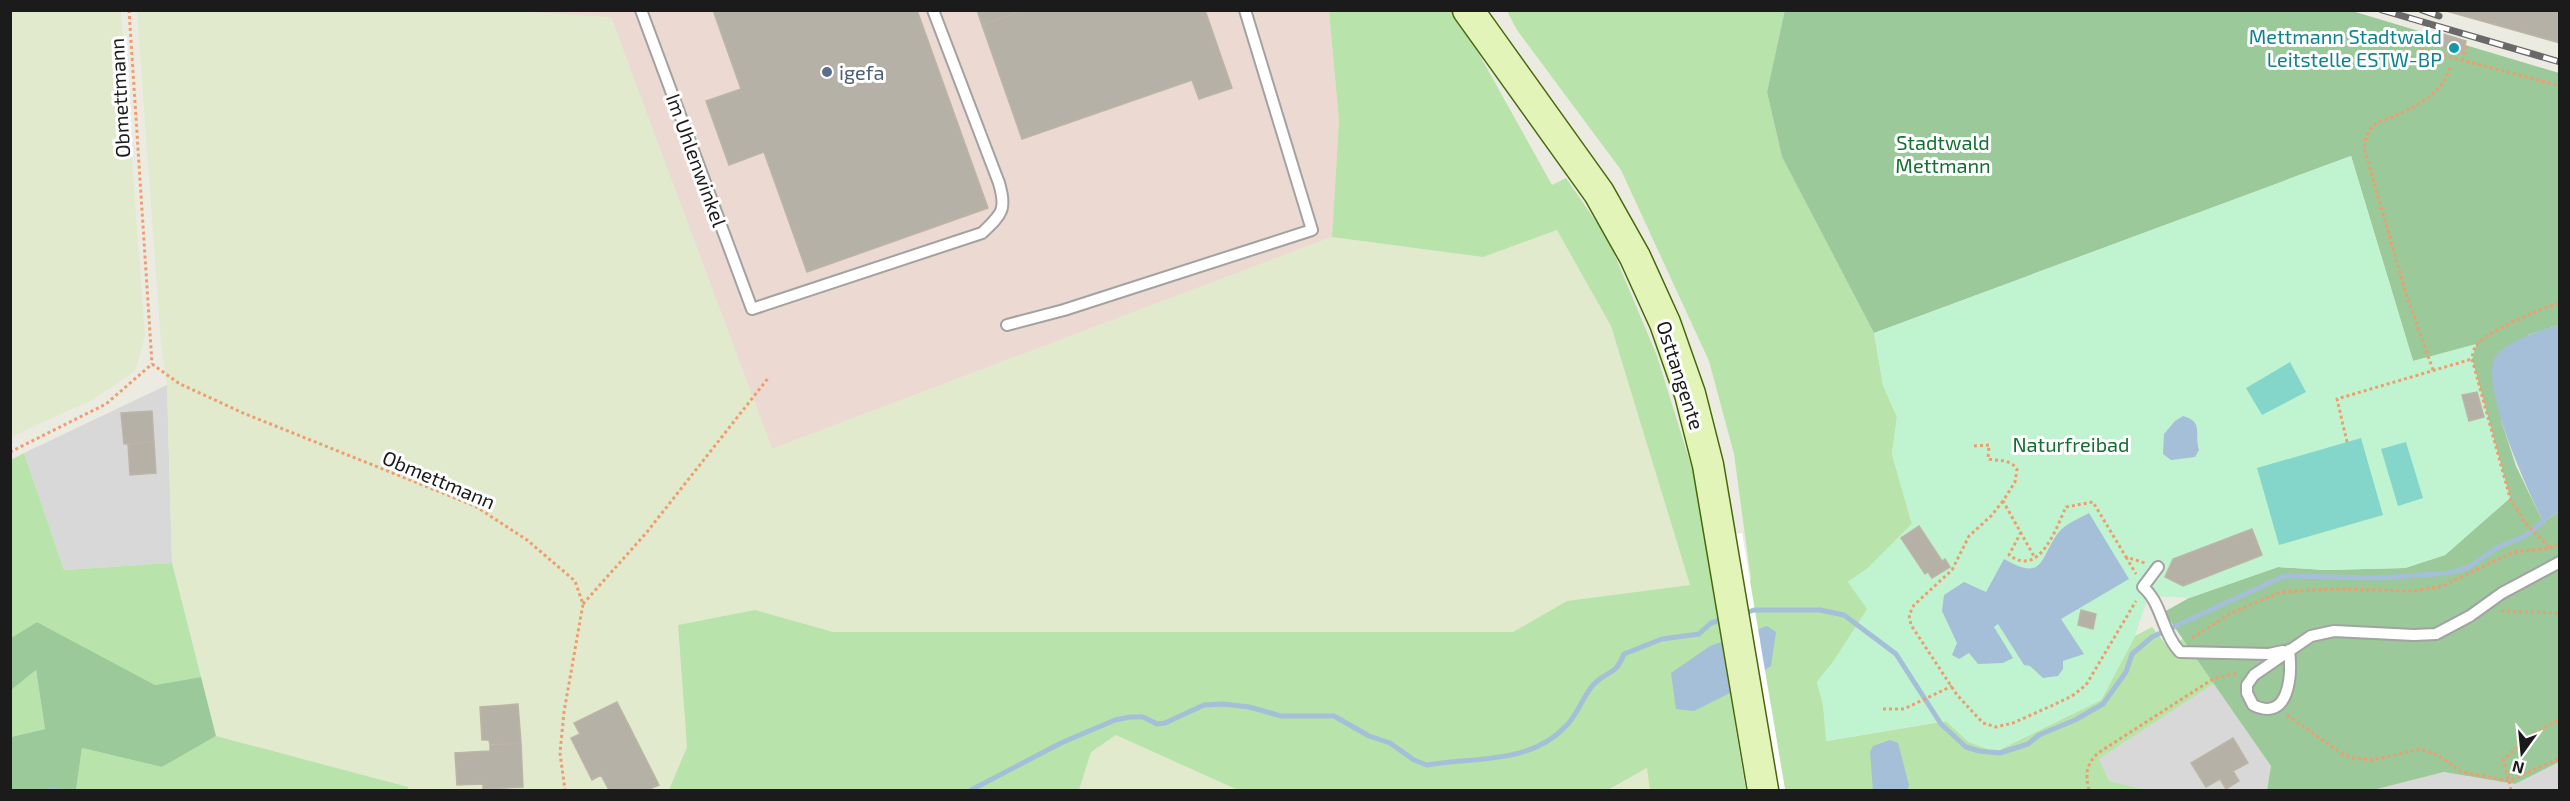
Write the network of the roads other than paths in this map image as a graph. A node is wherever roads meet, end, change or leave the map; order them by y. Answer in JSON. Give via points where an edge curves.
{"nodes":[{"id":1,"x":641,"y":10,"type":"edge"},
{"id":2,"x":933,"y":10,"type":"edge"},
{"id":3,"x":1245,"y":10,"type":"edge"},
{"id":4,"x":1468,"y":10,"type":"edge"},
{"id":5,"x":1007,"y":325,"type":"dead end"},
{"id":6,"x":2559,"y":562,"type":"edge"},
{"id":7,"x":2158,"y":567,"type":"road end"},
{"id":8,"x":2289,"y":650,"type":"junction"},
{"id":9,"x":1763,"y":790,"type":"edge"}],
"edges":[{"from":1,"to":2,"type":"lane","name":"Im Uhlenwinkel","via":[[752,309],[982,233],[999,217],[1005,203],[999,183]]},
{"from":3,"to":5,"type":"lane","via":[[1312,230]]},
{"from":4,"to":9,"type":"main road","name":"Osttangente","via":[[1612,214],[1668,332],[1703,441]]},
{"from":6,"to":8,"type":"lane","via":[[2458,623],[2429,635],[2334,631],[2311,636]]},
{"from":7,"to":8,"type":"lane","via":[[2143,587],[2154,596],[2161,621],[2184,654],[2269,654]]},
{"from":8,"to":8,"type":"lane","via":[[2290,670],[2281,704],[2275,708],[2256,707],[2249,700],[2247,688],[2254,675]]}]}
